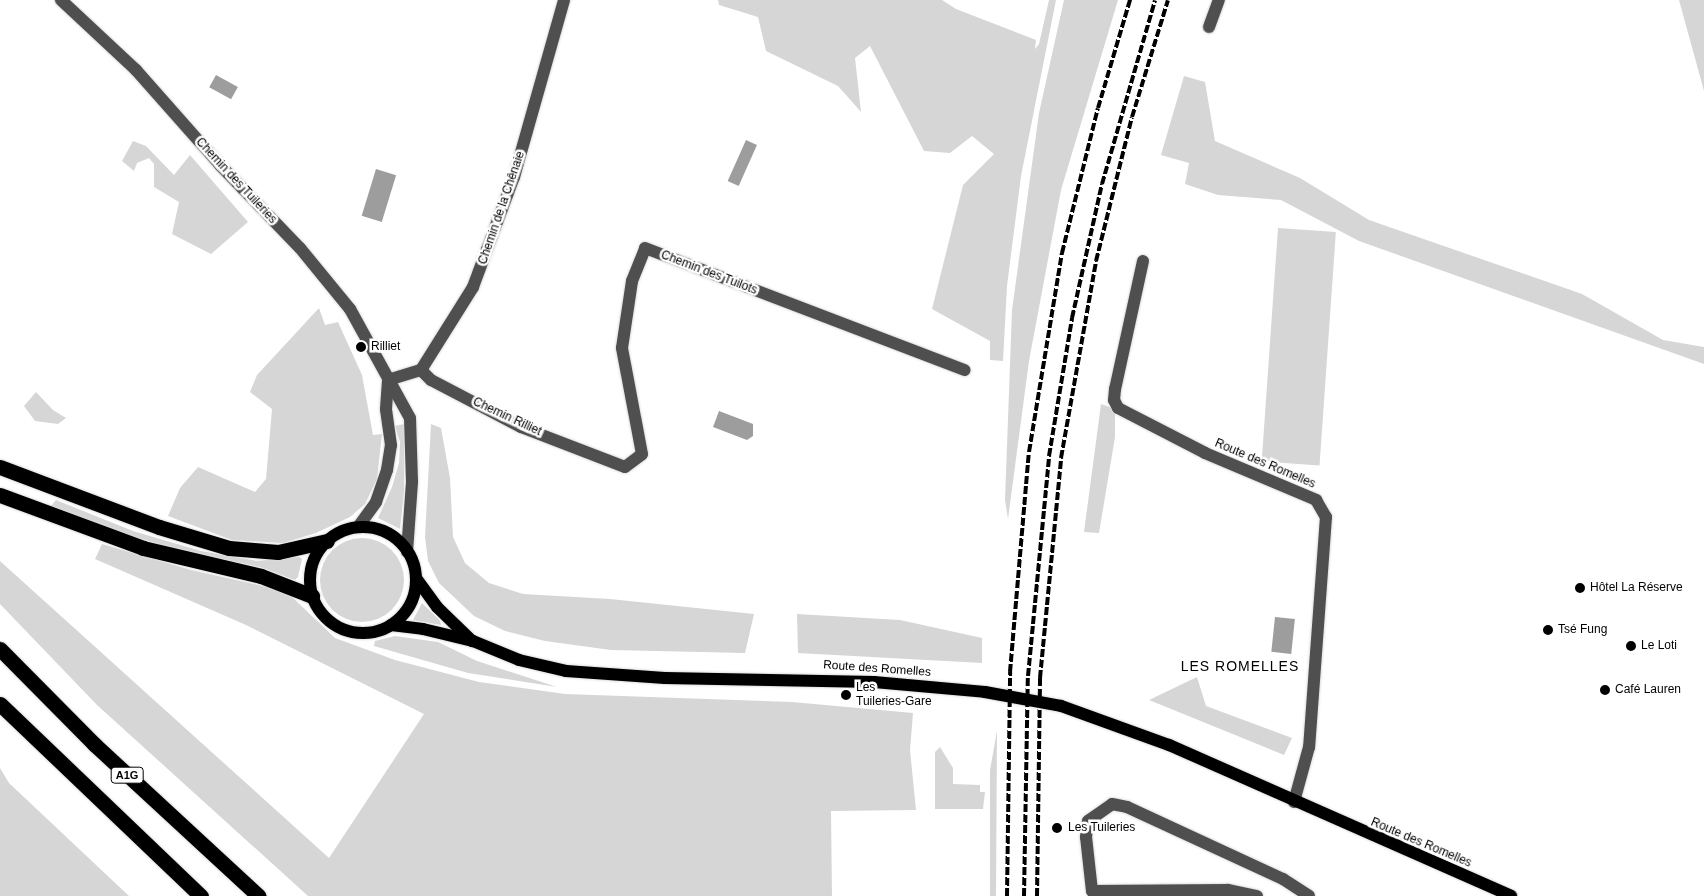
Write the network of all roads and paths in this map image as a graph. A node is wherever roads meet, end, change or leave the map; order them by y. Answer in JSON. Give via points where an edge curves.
{"nodes":[{"id":1,"x":61,"y":0,"type":"edge"},
{"id":2,"x":564,"y":0,"type":"edge"},
{"id":3,"x":1219,"y":0,"type":"edge"},
{"id":4,"x":1209,"y":27,"type":"dead end"},
{"id":5,"x":1143,"y":261,"type":"dead end"},
{"id":6,"x":421,"y":370,"type":"junction"},
{"id":7,"x":964,"y":370,"type":"dead end"},
{"id":8,"x":388,"y":380,"type":"junction"},
{"id":9,"x":0,"y":467,"type":"edge"},
{"id":10,"x":625,"y":468,"type":"joint"},
{"id":11,"x":0,"y":495,"type":"edge"},
{"id":12,"x":358,"y":527,"type":"junction"},
{"id":13,"x":327,"y":541,"type":"junction"},
{"id":14,"x":408,"y":552,"type":"junction"},
{"id":15,"x":416,"y":578,"type":"junction"},
{"id":16,"x":312,"y":596,"type":"junction"},
{"id":17,"x":391,"y":625,"type":"junction"},
{"id":18,"x":473,"y":641,"type":"junction"},
{"id":19,"x":0,"y":649,"type":"edge"},
{"id":20,"x":0,"y":704,"type":"edge"},
{"id":21,"x":1294,"y":802,"type":"junction"},
{"id":22,"x":1228,"y":893,"type":"edge"},
{"id":23,"x":201,"y":896,"type":"edge"},
{"id":24,"x":259,"y":896,"type":"edge"},
{"id":25,"x":1257,"y":896,"type":"edge"},
{"id":26,"x":1309,"y":896,"type":"edge"},
{"id":27,"x":1510,"y":896,"type":"edge"}],
"edges":[{"from":1,"to":8,"type":"street","name":"Chemin des Tuileries","via":[[136,70],[327,279],[350,309]]},
{"from":2,"to":6,"type":"street","name":"Chemin de la Chênaie","via":[[529,129],[481,268],[464,306],[439,337]]},
{"from":3,"to":4,"type":"street"},
{"from":5,"to":21,"type":"street","name":"Route des Romelles","via":[[1115,390],[1114,400],[1118,408],[1206,452],[1316,500],[1326,517],[1309,747]]},
{"from":6,"to":8,"type":"street"},
{"from":6,"to":10,"type":"street","name":"Chemin Rilliet","via":[[431,380],[521,426]]},
{"from":7,"to":10,"type":"street","name":"Chemin des Tuilots","via":[[645,248],[632,281],[622,348],[642,454]]},
{"from":8,"to":12,"type":"street","via":[[386,409],[390,457],[376,502]]},
{"from":8,"to":14,"type":"street","name":"Chemin des Tuileries","via":[[405,403],[412,426]]},
{"from":9,"to":13,"type":"highway","via":[[159,527],[229,548],[278,552]]},
{"from":11,"to":16,"type":"highway","via":[[124,542],[197,563],[261,576]]},
{"from":12,"to":13,"type":"main road","via":[[343,531]]},
{"from":12,"to":14,"type":"main road","via":[[386,532]]},
{"from":13,"to":16,"type":"main road","via":[[312,563]]},
{"from":14,"to":15,"type":"main road"},
{"from":15,"to":17,"type":"main road","via":[[411,602]]},
{"from":15,"to":18,"type":"main road","name":"Route des Romelles","via":[[437,607]]},
{"from":16,"to":17,"type":"main road","via":[[327,620],[348,631],[373,632]]},
{"from":17,"to":18,"type":"main road","name":"Route des Romelles"},
{"from":18,"to":21,"type":"main road","name":"Route des Romelles","via":[[519,660],[581,672],[665,678],[874,682],[1031,699],[1138,732]]},
{"from":19,"to":24,"type":"highway","number":"A1G","via":[[94,744]]},
{"from":20,"to":23,"type":"highway"},
{"from":21,"to":27,"type":"main road","name":"Route des Romelles"},
{"from":22,"to":25,"type":"street"},
{"from":22,"to":26,"type":"street","via":[[1092,891],[1086,837],[1088,821],[1112,804],[1127,807],[1275,875]]}]}
